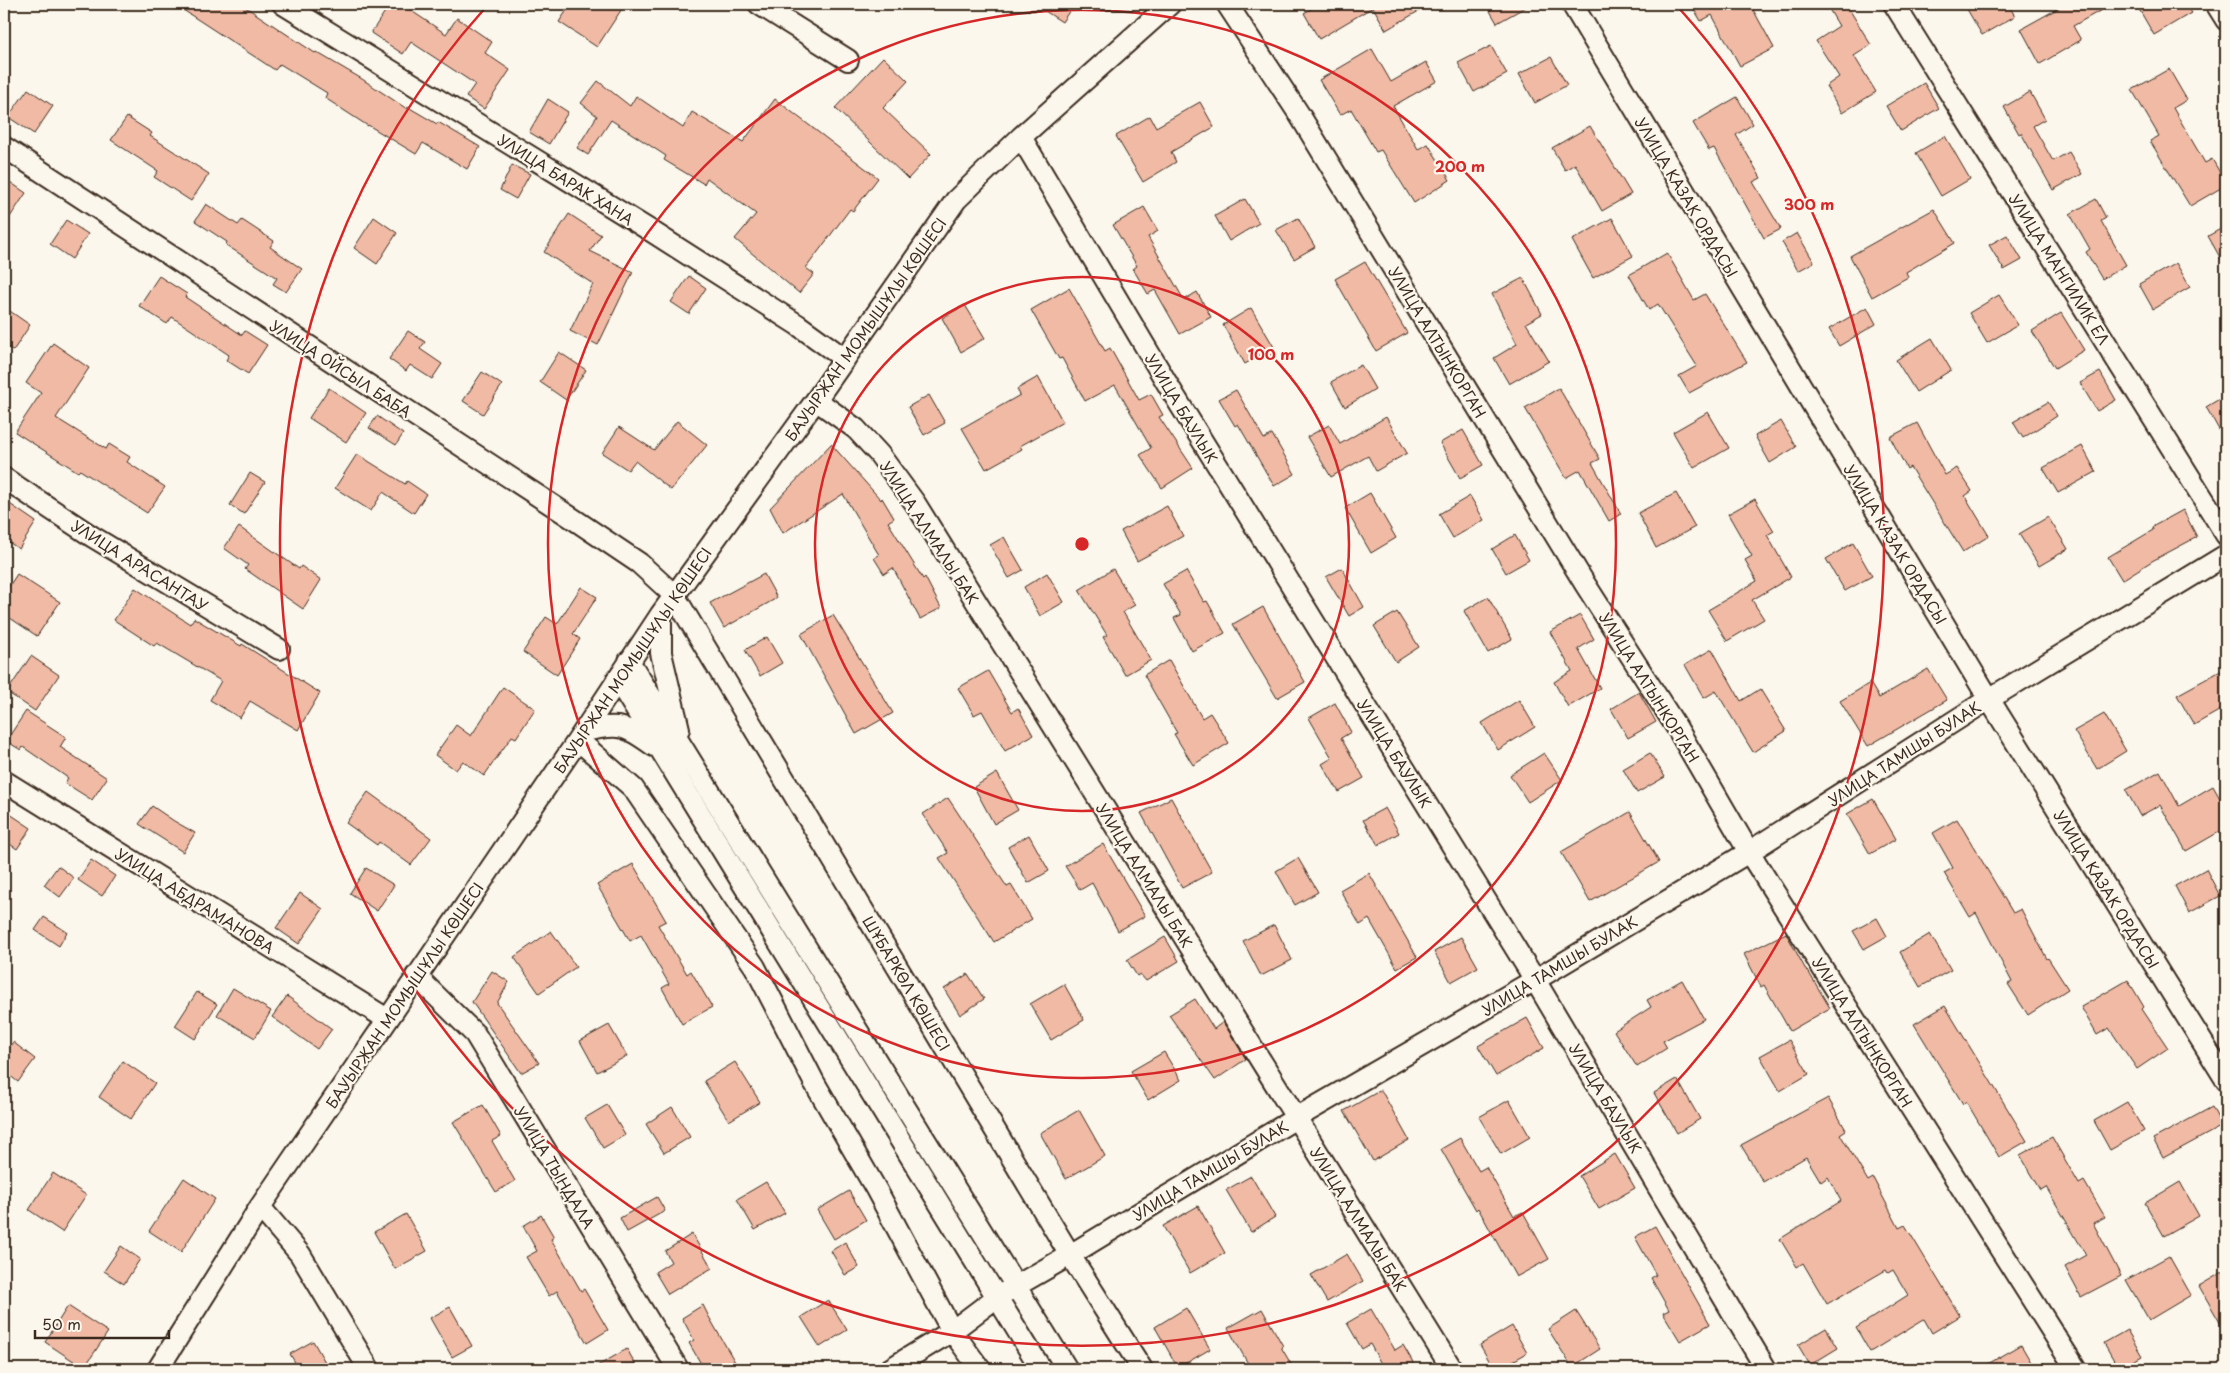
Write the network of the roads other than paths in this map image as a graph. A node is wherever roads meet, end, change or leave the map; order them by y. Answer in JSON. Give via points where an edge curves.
{"nodes":[{"id":1,"x":283,"y":4,"type":"edge"},
{"id":2,"x":760,"y":4,"type":"edge"},
{"id":3,"x":1170,"y":4,"type":"edge"},
{"id":4,"x":1227,"y":4,"type":"edge"},
{"id":5,"x":1572,"y":4,"type":"edge"},
{"id":6,"x":1894,"y":4,"type":"edge"},
{"id":7,"x":2216,"y":4,"type":"edge"},
{"id":8,"x":2226,"y":20,"type":"edge"},
{"id":9,"x":848,"y":60,"type":"dead end"},
{"id":10,"x":1021,"y":138,"type":"junction"},
{"id":11,"x":4,"y":148,"type":"edge"},
{"id":12,"x":845,"y":359,"type":"junction"},
{"id":13,"x":816,"y":400,"type":"junction"},
{"id":14,"x":4,"y":478,"type":"edge"},
{"id":15,"x":2226,"y":535,"type":"edge"},
{"id":16,"x":2226,"y":555,"type":"edge"},
{"id":17,"x":674,"y":595,"type":"junction"},
{"id":18,"x":661,"y":614,"type":"junction"},
{"id":19,"x":278,"y":649,"type":"dead end"},
{"id":20,"x":629,"y":661,"type":"junction"},
{"id":21,"x":618,"y":679,"type":"junction"},
{"id":22,"x":1989,"y":699,"type":"junction"},
{"id":23,"x":581,"y":736,"type":"junction"},
{"id":24,"x":662,"y":752,"type":"junction"},
{"id":25,"x":690,"y":759,"type":"junction"},
{"id":26,"x":4,"y":780,"type":"edge"},
{"id":27,"x":1749,"y":852,"type":"junction"},
{"id":28,"x":416,"y":976,"type":"junction"},
{"id":29,"x":1535,"y":980,"type":"junction"},
{"id":30,"x":386,"y":1019,"type":"junction"},
{"id":31,"x":2226,"y":1080,"type":"edge"},
{"id":32,"x":1296,"y":1118,"type":"junction"},
{"id":33,"x":260,"y":1207,"type":"junction"},
{"id":34,"x":1070,"y":1255,"type":"junction"},
{"id":35,"x":1016,"y":1286,"type":"junction"},
{"id":36,"x":997,"y":1297,"type":"junction"},
{"id":37,"x":952,"y":1330,"type":"junction"},
{"id":38,"x":158,"y":1369,"type":"edge"},
{"id":39,"x":369,"y":1369,"type":"edge"},
{"id":40,"x":678,"y":1369,"type":"edge"},
{"id":41,"x":890,"y":1369,"type":"edge"},
{"id":42,"x":980,"y":1369,"type":"edge"},
{"id":43,"x":1041,"y":1369,"type":"edge"},
{"id":44,"x":1067,"y":1369,"type":"edge"},
{"id":45,"x":1142,"y":1369,"type":"edge"},
{"id":46,"x":1452,"y":1369,"type":"edge"},
{"id":47,"x":1766,"y":1369,"type":"edge"},
{"id":48,"x":2076,"y":1369,"type":"edge"}],
"edges":[{"from":1,"to":12,"type":"street","name":"УЛИЦА БАРАК ХАНА","via":[[651,231]]},
{"from":2,"to":9,"type":"street"},
{"from":3,"to":10,"type":"street","name":"БАУЫРЖАН МОМЫШҰЛЫ КӨШЕСІ"},
{"from":4,"to":27,"type":"street","name":"УЛИЦА АЛТЫНКОРГАН","via":[[1300,114],[1585,584],[1677,728]]},
{"from":5,"to":22,"type":"street","name":"УЛИЦА КАЗАК ОРДАСЫ"},
{"from":6,"to":15,"type":"street","name":"УЛИЦА МАНГИЛИК ЕЛ"},
{"from":7,"to":8,"type":"street"},
{"from":10,"to":12,"type":"street","name":"БАУЫРЖАН МОМЫШҰЛЫ КӨШЕСІ","via":[[956,200]]},
{"from":10,"to":29,"type":"street","name":"УЛИЦА БАУЛЫК","via":[[1174,395]]},
{"from":11,"to":17,"type":"street","name":"УЛИЦА ОЙСЫЛ БАБА","via":[[574,520],[638,563]]},
{"from":12,"to":13,"type":"street","name":"БАУЫРЖАН МОМЫШҰЛЫ КӨШЕСІ"},
{"from":13,"to":17,"type":"street","name":"БАУЫРЖАН МОМЫШҰЛЫ КӨШЕСІ"},
{"from":13,"to":32,"type":"street","name":"УЛИЦА АЛМАЛЫ БАК","via":[[856,429],[915,503]]},
{"from":14,"to":19,"type":"street","name":"УЛИЦА АРАСАНТАУ","via":[[93,537]]},
{"from":16,"to":22,"type":"street","name":"УЛИЦА ТАМШЫ БУЛАК"},
{"from":17,"to":18,"type":"street","name":"БАУЫРЖАН МОМЫШҰЛЫ КӨШЕСІ"},
{"from":17,"to":34,"type":"street","name":"ШҰБАРКӨЛ КӨШЕСІ"},
{"from":18,"to":20,"type":"street","name":"БАУЫРЖАН МОМЫШҰЛЫ КӨШЕСІ"},
{"from":18,"to":25,"type":"street","via":[[661,653],[667,683],[674,715]]},
{"from":20,"to":21,"type":"street","name":"БАУЫРЖАН МОМЫШҰЛЫ КӨШЕСІ"},
{"from":20,"to":25,"type":"street"},
{"from":21,"to":23,"type":"street","name":"БАУЫРЖАН МОМЫШҰЛЫ КӨШЕСІ"},
{"from":21,"to":24,"type":"street"},
{"from":22,"to":27,"type":"street","name":"УЛИЦА ТАМШЫ БУЛАК"},
{"from":22,"to":31,"type":"street","name":"УЛИЦА КАЗАК ОРДАСЫ"},
{"from":23,"to":24,"type":"street","via":[[620,726],[634,731]]},
{"from":23,"to":28,"type":"street","name":"БАУЫРЖАН МОМЫШҰЛЫ КӨШЕСІ"},
{"from":23,"to":37,"type":"street","via":[[633,788],[755,967],[814,1082]]},
{"from":24,"to":36,"type":"street"},
{"from":25,"to":35,"type":"street"},
{"from":26,"to":30,"type":"street","name":"УЛИЦА АБДРАМАНОВА"},
{"from":27,"to":29,"type":"street","name":"УЛИЦА ТАМШЫ БУЛАК"},
{"from":27,"to":48,"type":"street","name":"УЛИЦА АЛТЫНКОРГАН"},
{"from":28,"to":30,"type":"street","name":"БАУЫРЖАН МОМЫШҰЛЫ КӨШЕСІ"},
{"from":28,"to":40,"type":"street","name":"УЛИЦА ТЫНДАЛА","via":[[475,1034]]},
{"from":29,"to":32,"type":"street","name":"УЛИЦА ТАМШЫ БУЛАК"},
{"from":29,"to":47,"type":"street","name":"УЛИЦА БАУЛЫК"},
{"from":30,"to":33,"type":"street","name":"БАУЫРЖАН МОМЫШҰЛЫ КӨШЕСІ"},
{"from":32,"to":34,"type":"street","name":"УЛИЦА ТАМШЫ БУЛАК"},
{"from":32,"to":46,"type":"street","name":"УЛИЦА АЛМАЛЫ БАК"},
{"from":33,"to":38,"type":"street","name":"БАУЫРЖАН МОМЫШҰЛЫ КӨШЕСІ"},
{"from":33,"to":39,"type":"street","via":[[300,1254]]},
{"from":34,"to":35,"type":"street","name":"УЛИЦА ТАМШЫ БУЛАК"},
{"from":34,"to":45,"type":"street","name":"ШҰБАРКӨЛ КӨШЕСІ"},
{"from":35,"to":36,"type":"street","name":"УЛИЦА ТАМШЫ БУЛАК"},
{"from":35,"to":44,"type":"street"},
{"from":36,"to":37,"type":"street","name":"УЛИЦА ТАМШЫ БУЛАК"},
{"from":36,"to":43,"type":"street"},
{"from":37,"to":41,"type":"street","name":"УЛИЦА ТАМШЫ БУЛАК"},
{"from":37,"to":42,"type":"street"}]}
